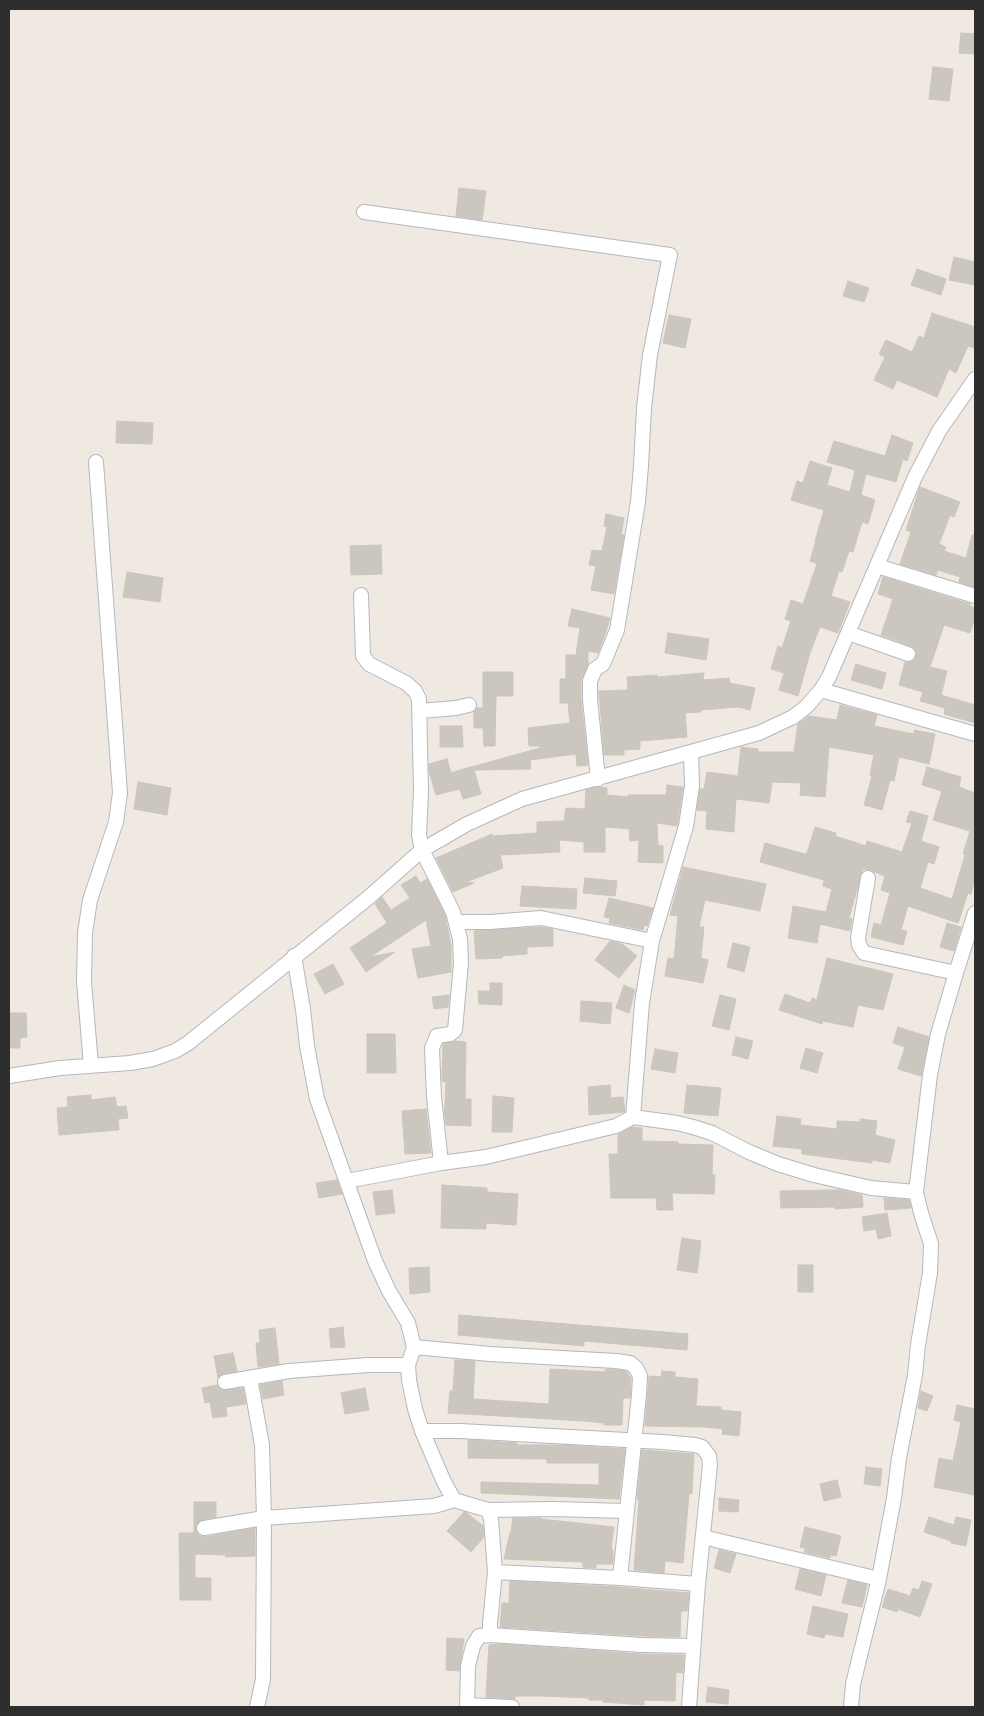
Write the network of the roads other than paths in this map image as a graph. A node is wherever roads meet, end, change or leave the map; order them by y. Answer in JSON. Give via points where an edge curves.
{"nodes":[{"id":1,"x":364,"y":212,"type":"dead end"},
{"id":2,"x":975,"y":380,"type":"edge"},
{"id":3,"x":96,"y":462,"type":"dead end"},
{"id":4,"x":877,"y":566,"type":"junction"},
{"id":5,"x":361,"y":595,"type":"dead end"},
{"id":6,"x":975,"y":596,"type":"edge"},
{"id":7,"x":848,"y":633,"type":"junction"},
{"id":8,"x":908,"y":654,"type":"dead end"},
{"id":9,"x":821,"y":690,"type":"junction"},
{"id":10,"x":468,"y":705,"type":"dead end"},
{"id":11,"x":420,"y":711,"type":"junction"},
{"id":12,"x":975,"y":734,"type":"edge"},
{"id":13,"x":691,"y":752,"type":"junction"},
{"id":14,"x":598,"y":779,"type":"junction"},
{"id":15,"x":422,"y":850,"type":"junction"},
{"id":16,"x":868,"y":878,"type":"dead end"},
{"id":17,"x":975,"y":913,"type":"edge"},
{"id":18,"x":456,"y":922,"type":"junction"},
{"id":19,"x":652,"y":941,"type":"junction"},
{"id":20,"x":294,"y":956,"type":"junction"},
{"id":21,"x":956,"y":973,"type":"junction"},
{"id":22,"x":91,"y":1065,"type":"junction"},
{"id":23,"x":9,"y":1076,"type":"edge"},
{"id":24,"x":633,"y":1117,"type":"junction"},
{"id":25,"x":441,"y":1163,"type":"junction"},
{"id":26,"x":347,"y":1181,"type":"junction"},
{"id":27,"x":916,"y":1192,"type":"junction"},
{"id":28,"x":414,"y":1347,"type":"junction"},
{"id":29,"x":408,"y":1365,"type":"junction"},
{"id":30,"x":250,"y":1378,"type":"junction"},
{"id":31,"x":225,"y":1382,"type":"dead end"},
{"id":32,"x":422,"y":1431,"type":"junction"},
{"id":33,"x":633,"y":1441,"type":"junction"},
{"id":34,"x":454,"y":1500,"type":"junction"},
{"id":35,"x":488,"y":1510,"type":"junction"},
{"id":36,"x":626,"y":1511,"type":"junction"},
{"id":37,"x":264,"y":1518,"type":"junction"},
{"id":38,"x":204,"y":1528,"type":"dead end"},
{"id":39,"x":703,"y":1537,"type":"junction"},
{"id":40,"x":495,"y":1572,"type":"junction"},
{"id":41,"x":620,"y":1578,"type":"junction"},
{"id":42,"x":878,"y":1579,"type":"junction"},
{"id":43,"x":698,"y":1584,"type":"junction"},
{"id":44,"x":490,"y":1635,"type":"junction"},
{"id":45,"x":692,"y":1646,"type":"junction"},
{"id":46,"x":467,"y":1706,"type":"edge"},
{"id":47,"x":258,"y":1707,"type":"edge"},
{"id":48,"x":512,"y":1707,"type":"edge"},
{"id":49,"x":689,"y":1707,"type":"edge"},
{"id":50,"x":851,"y":1707,"type":"edge"}],
"edges":[{"from":1,"to":14,"type":"street","via":[[670,255],[650,355],[638,502],[617,630],[603,664],[595,669],[590,681]]},
{"from":2,"to":4,"type":"street","via":[[939,430]]},
{"from":3,"to":22,"type":"street","via":[[120,793],[116,822],[90,900],[86,933],[84,982]]},
{"from":4,"to":6,"type":"street"},
{"from":4,"to":7,"type":"street"},
{"from":5,"to":11,"type":"street","via":[[363,656],[369,664],[415,691]]},
{"from":7,"to":8,"type":"street"},
{"from":7,"to":9,"type":"street"},
{"from":9,"to":12,"type":"street"},
{"from":9,"to":13,"type":"street","via":[[806,707],[777,726]]},
{"from":10,"to":11,"type":"street"},
{"from":11,"to":15,"type":"street","via":[[419,826]]},
{"from":13,"to":14,"type":"street"},
{"from":13,"to":19,"type":"street","via":[[692,786],[686,826]]},
{"from":14,"to":15,"type":"street","via":[[522,798]]},
{"from":15,"to":18,"type":"street"},
{"from":15,"to":20,"type":"street","via":[[368,898]]},
{"from":16,"to":21,"type":"street","via":[[858,938],[864,953]]},
{"from":17,"to":21,"type":"street"},
{"from":18,"to":19,"type":"street","via":[[541,918]]},
{"from":18,"to":25,"type":"street","via":[[461,963],[456,1025],[453,1032],[437,1036],[432,1048]]},
{"from":19,"to":24,"type":"street","via":[[642,1003]]},
{"from":20,"to":22,"type":"street","via":[[175,1051],[130,1063]]},
{"from":20,"to":26,"type":"street","via":[[317,1099]]},
{"from":21,"to":27,"type":"street","via":[[930,1075]]},
{"from":22,"to":23,"type":"street"},
{"from":24,"to":25,"type":"street","via":[[616,1126],[486,1158]]},
{"from":24,"to":27,"type":"street","via":[[677,1123],[712,1133],[778,1164],[832,1180]]},
{"from":25,"to":26,"type":"street"},
{"from":26,"to":28,"type":"street","via":[[375,1261],[408,1323]]},
{"from":27,"to":42,"type":"street","via":[[932,1251],[915,1375]]},
{"from":28,"to":29,"type":"street"},
{"from":28,"to":33,"type":"street","via":[[630,1363],[640,1376]]},
{"from":29,"to":30,"type":"street","via":[[368,1365]]},
{"from":29,"to":32,"type":"street"},
{"from":30,"to":31,"type":"street"},
{"from":30,"to":37,"type":"street","via":[[262,1445]]},
{"from":32,"to":33,"type":"street"},
{"from":32,"to":34,"type":"street"},
{"from":33,"to":36,"type":"street"},
{"from":33,"to":39,"type":"street","via":[[695,1445],[702,1447],[709,1456]]},
{"from":34,"to":35,"type":"street"},
{"from":34,"to":37,"type":"street","via":[[434,1506]]},
{"from":35,"to":36,"type":"street"},
{"from":35,"to":40,"type":"street"},
{"from":36,"to":41,"type":"street"},
{"from":37,"to":38,"type":"street"},
{"from":37,"to":47,"type":"street","via":[[263,1679]]},
{"from":39,"to":42,"type":"street"},
{"from":39,"to":43,"type":"street"},
{"from":40,"to":41,"type":"street"},
{"from":40,"to":44,"type":"street"},
{"from":41,"to":43,"type":"street"},
{"from":42,"to":50,"type":"street","via":[[853,1684]]},
{"from":43,"to":45,"type":"street"},
{"from":44,"to":45,"type":"street"},
{"from":44,"to":46,"type":"street","via":[[479,1636],[473,1646],[468,1666]]},
{"from":45,"to":49,"type":"street"},
{"from":46,"to":48,"type":"street"}]}
